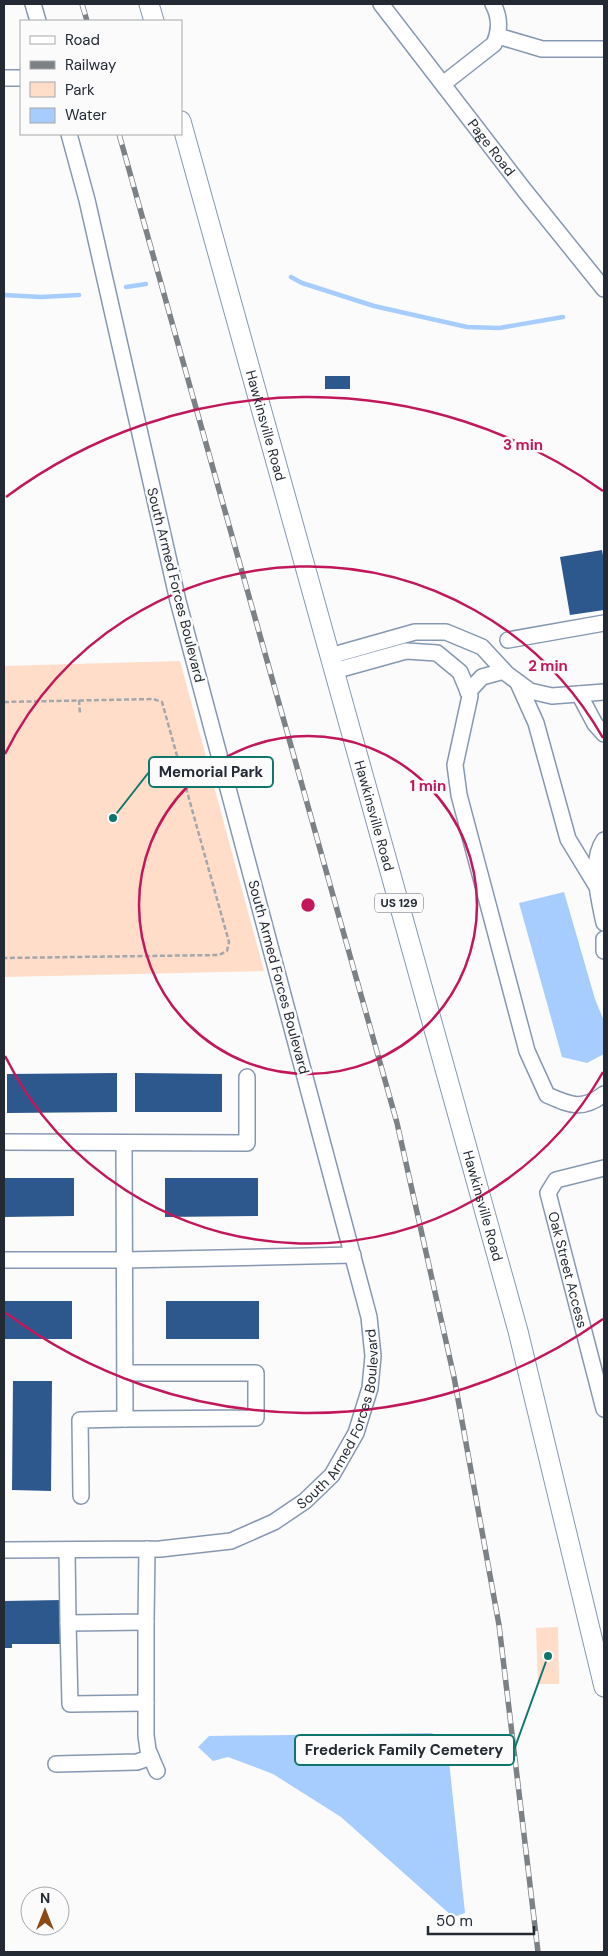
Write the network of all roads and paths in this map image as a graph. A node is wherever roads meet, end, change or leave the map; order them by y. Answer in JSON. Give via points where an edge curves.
{"nodes":[{"id":1,"x":32,"y":4,"type":"edge"},
{"id":2,"x":149,"y":4,"type":"edge"},
{"id":3,"x":381,"y":4,"type":"edge"},
{"id":4,"x":493,"y":4,"type":"edge"},
{"id":5,"x":38,"y":20,"type":"edge"},
{"id":6,"x":154,"y":20,"type":"edge"},
{"id":7,"x":498,"y":36,"type":"junction"},
{"id":8,"x":604,"y":49,"type":"edge"},
{"id":9,"x":4,"y":78,"type":"edge"},
{"id":10,"x":20,"y":78,"type":"edge"},
{"id":11,"x":443,"y":84,"type":"junction"},
{"id":12,"x":182,"y":125,"type":"edge"},
{"id":13,"x":69,"y":135,"type":"edge"},
{"id":14,"x":604,"y":289,"type":"edge"},
{"id":15,"x":604,"y":623,"type":"edge"},
{"id":16,"x":508,"y":640,"type":"dead end"},
{"id":17,"x":332,"y":663,"type":"junction"},
{"id":18,"x":504,"y":671,"type":"junction"},
{"id":19,"x":518,"y":683,"type":"junction"},
{"id":20,"x":468,"y":692,"type":"junction"},
{"id":21,"x":604,"y":692,"type":"edge"},
{"id":22,"x":579,"y":694,"type":"junction"},
{"id":23,"x":79,"y":700,"type":"junction"},
{"id":24,"x":4,"y":702,"type":"edge"},
{"id":25,"x":80,"y":714,"type":"dead end"},
{"id":26,"x":604,"y":734,"type":"edge"},
{"id":27,"x":604,"y":840,"type":"edge"},
{"id":28,"x":596,"y":885,"type":"junction"},
{"id":29,"x":604,"y":924,"type":"edge"},
{"id":30,"x":604,"y":939,"type":"edge"},
{"id":31,"x":604,"y":951,"type":"edge"},
{"id":32,"x":4,"y":958,"type":"edge"},
{"id":33,"x":247,"y":1077,"type":"dead end"},
{"id":34,"x":604,"y":1094,"type":"edge"},
{"id":35,"x":4,"y":1142,"type":"edge"},
{"id":36,"x":124,"y":1144,"type":"junction"},
{"id":37,"x":604,"y":1168,"type":"edge"},
{"id":38,"x":353,"y":1255,"type":"junction"},
{"id":39,"x":4,"y":1260,"type":"edge"},
{"id":40,"x":124,"y":1260,"type":"junction"},
{"id":41,"x":125,"y":1372,"type":"junction"},
{"id":42,"x":604,"y":1409,"type":"edge"},
{"id":43,"x":125,"y":1419,"type":"junction"},
{"id":44,"x":81,"y":1496,"type":"dead end"},
{"id":45,"x":147,"y":1549,"type":"junction"},
{"id":46,"x":4,"y":1550,"type":"edge"},
{"id":47,"x":67,"y":1550,"type":"junction"},
{"id":48,"x":146,"y":1622,"type":"junction"},
{"id":49,"x":68,"y":1623,"type":"junction"},
{"id":50,"x":604,"y":1688,"type":"edge"},
{"id":51,"x":146,"y":1703,"type":"junction"},
{"id":52,"x":56,"y":1764,"type":"dead end"}],
"edges":[{"from":1,"to":5,"type":"street"},
{"from":2,"to":6,"type":"main road"},
{"from":3,"to":11,"type":"street","name":"Page Road"},
{"from":4,"to":7,"type":"street","via":[[499,22]]},
{"from":7,"to":8,"type":"street","via":[[542,49]]},
{"from":7,"to":11,"type":"street","via":[[487,51]]},
{"from":9,"to":10,"type":"street"},
{"from":11,"to":14,"type":"street","name":"Page Road"},
{"from":12,"to":17,"type":"main road","name":"Hawkinsville Road","number":"US 129"},
{"from":13,"to":38,"type":"street","name":"South Armed Forces Boulevard","via":[[178,601]]},
{"from":15,"to":16,"type":"street"},
{"from":17,"to":18,"type":"street","via":[[415,632],[446,632],[482,647]]},
{"from":17,"to":20,"type":"street","via":[[406,651],[437,653],[460,672]]},
{"from":17,"to":50,"type":"main road","name":"Hawkinsville Road","number":"US 129","via":[[518,1331]]},
{"from":18,"to":19,"type":"street"},
{"from":18,"to":20,"type":"street","via":[[482,677]]},
{"from":19,"to":22,"type":"street","via":[[530,692],[552,696]]},
{"from":19,"to":28,"type":"street","via":[[536,723],[568,839]]},
{"from":20,"to":34,"type":"street","via":[[470,696],[454,765],[459,795],[527,1051],[547,1095],[573,1106],[596,1100]]},
{"from":21,"to":22,"type":"street"},
{"from":22,"to":26,"type":"street"},
{"from":23,"to":24,"type":"path"},
{"from":23,"to":25,"type":"path"},
{"from":23,"to":32,"type":"path","via":[[153,699],[162,702],[230,942],[228,951],[218,955]]},
{"from":27,"to":28,"type":"street","via":[[599,847]]},
{"from":28,"to":29,"type":"street"},
{"from":30,"to":31,"type":"street"},
{"from":33,"to":36,"type":"street","via":[[247,1143]]},
{"from":35,"to":36,"type":"street"},
{"from":36,"to":40,"type":"street"},
{"from":37,"to":42,"type":"street","name":"Oak Street Access","via":[[556,1180],[548,1193]]},
{"from":38,"to":40,"type":"street"},
{"from":38,"to":45,"type":"street","name":"South Armed Forces Boulevard","via":[[369,1317],[373,1356],[370,1388],[356,1433],[332,1475],[305,1501],[274,1522],[232,1541]]},
{"from":39,"to":40,"type":"street"},
{"from":40,"to":41,"type":"street"},
{"from":41,"to":43,"type":"street"},
{"from":41,"to":43,"type":"street","via":[[256,1372],[256,1418]]},
{"from":43,"to":44,"type":"street","via":[[80,1420]]},
{"from":45,"to":47,"type":"street","name":"South Armed Forces Boulevard"},
{"from":45,"to":48,"type":"street"},
{"from":46,"to":47,"type":"street","name":"South Armed Forces Boulevard"},
{"from":47,"to":49,"type":"street"},
{"from":48,"to":49,"type":"street"},
{"from":48,"to":51,"type":"street"},
{"from":49,"to":51,"type":"street","via":[[70,1704]]},
{"from":51,"to":52,"type":"street","via":[[146,1735],[154,1764]]}]}
